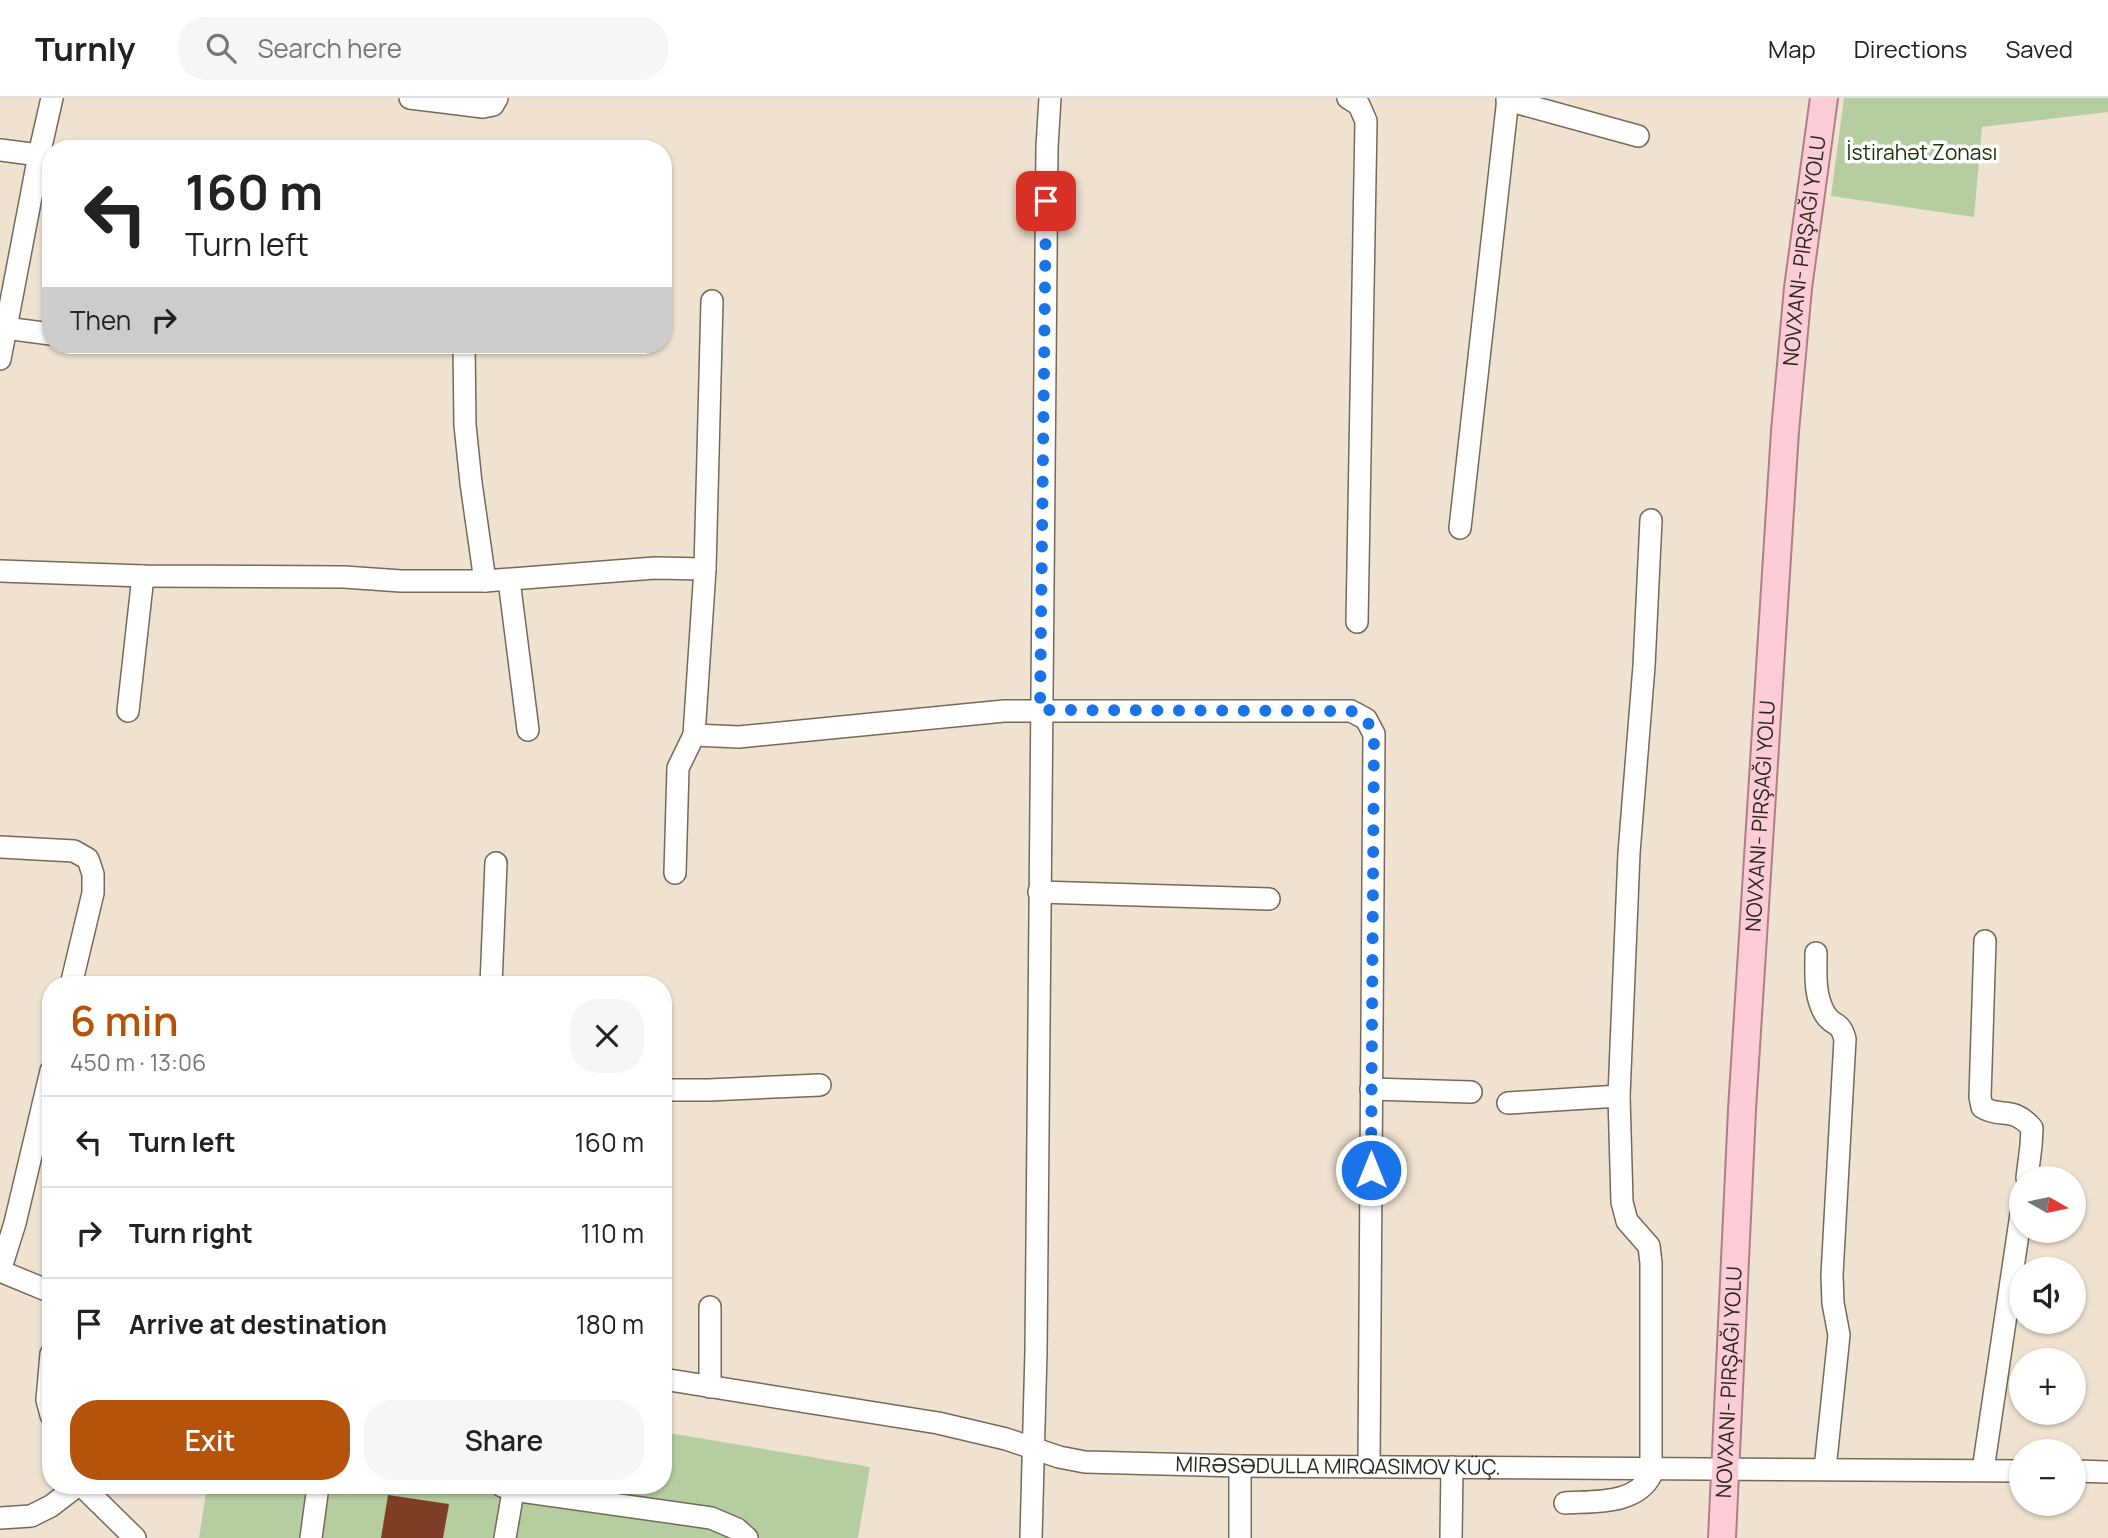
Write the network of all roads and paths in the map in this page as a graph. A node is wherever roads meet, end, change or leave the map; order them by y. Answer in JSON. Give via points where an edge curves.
{"nodes":[{"id":1,"x":52,"y":98,"type":"edge"},
{"id":2,"x":410,"y":98,"type":"edge"},
{"id":3,"x":417,"y":98,"type":"edge"},
{"id":4,"x":496,"y":98,"type":"edge"},
{"id":5,"x":1050,"y":98,"type":"edge"},
{"id":6,"x":1348,"y":98,"type":"edge"},
{"id":7,"x":1824,"y":98,"type":"edge"},
{"id":8,"x":1508,"y":99,"type":"edge"},
{"id":9,"x":1638,"y":136,"type":"dead end"},
{"id":10,"x":42,"y":140,"type":"edge"},
{"id":11,"x":42,"y":142,"type":"edge"},
{"id":12,"x":0,"y":150,"type":"edge"},
{"id":13,"x":39,"y":155,"type":"junction"},
{"id":14,"x":712,"y":302,"type":"dead end"},
{"id":15,"x":5,"y":328,"type":"junction"},
{"id":16,"x":42,"y":333,"type":"edge"},
{"id":17,"x":464,"y":354,"type":"edge"},
{"id":18,"x":0,"y":359,"type":"edge"},
{"id":19,"x":1651,"y":520,"type":"dead end"},
{"id":20,"x":1460,"y":528,"type":"dead end"},
{"id":21,"x":705,"y":569,"type":"junction"},
{"id":22,"x":0,"y":571,"type":"edge"},
{"id":23,"x":144,"y":576,"type":"junction"},
{"id":24,"x":509,"y":580,"type":"junction"},
{"id":25,"x":485,"y":581,"type":"junction"},
{"id":26,"x":1357,"y":622,"type":"dead end"},
{"id":27,"x":1040,"y":710,"type":"junction"},
{"id":28,"x":128,"y":712,"type":"dead end"},
{"id":29,"x":528,"y":730,"type":"dead end"},
{"id":30,"x":694,"y":735,"type":"junction"},
{"id":31,"x":0,"y":847,"type":"edge"},
{"id":32,"x":496,"y":863,"type":"dead end"},
{"id":33,"x":675,"y":873,"type":"dead end"},
{"id":34,"x":1039,"y":892,"type":"junction"},
{"id":35,"x":1269,"y":899,"type":"dead end"},
{"id":36,"x":1985,"y":941,"type":"dead end"},
{"id":37,"x":1816,"y":953,"type":"dead end"},
{"id":38,"x":73,"y":976,"type":"edge"},
{"id":39,"x":491,"y":976,"type":"edge"},
{"id":40,"x":820,"y":1085,"type":"dead end"},
{"id":41,"x":1371,"y":1089,"type":"junction"},
{"id":42,"x":672,"y":1090,"type":"edge"},
{"id":43,"x":1471,"y":1092,"type":"dead end"},
{"id":44,"x":1619,"y":1096,"type":"junction"},
{"id":45,"x":1508,"y":1103,"type":"dead end"},
{"id":46,"x":42,"y":1109,"type":"edge"},
{"id":47,"x":2028,"y":1166,"type":"edge"},
{"id":48,"x":2017,"y":1243,"type":"edge"},
{"id":49,"x":0,"y":1271,"type":"edge"},
{"id":50,"x":42,"y":1289,"type":"edge"},
{"id":51,"x":710,"y":1307,"type":"dead end"},
{"id":52,"x":672,"y":1381,"type":"edge"},
{"id":53,"x":710,"y":1387,"type":"junction"},
{"id":54,"x":1033,"y":1447,"type":"junction"},
{"id":55,"x":1240,"y":1466,"type":"junction"},
{"id":56,"x":1369,"y":1466,"type":"junction"},
{"id":57,"x":1452,"y":1467,"type":"junction"},
{"id":58,"x":1652,"y":1468,"type":"junction"},
{"id":59,"x":1725,"y":1469,"type":"junction"},
{"id":60,"x":1825,"y":1469,"type":"junction"},
{"id":61,"x":1983,"y":1470,"type":"junction"},
{"id":62,"x":2009,"y":1471,"type":"edge"},
{"id":63,"x":2086,"y":1471,"type":"edge"},
{"id":64,"x":2108,"y":1472,"type":"edge"},
{"id":65,"x":68,"y":1494,"type":"edge"},
{"id":66,"x":88,"y":1494,"type":"edge"},
{"id":67,"x":317,"y":1494,"type":"edge"},
{"id":68,"x":509,"y":1494,"type":"edge"},
{"id":69,"x":555,"y":1494,"type":"edge"},
{"id":70,"x":1565,"y":1503,"type":"dead end"},
{"id":71,"x":0,"y":1518,"type":"edge"},
{"id":72,"x":135,"y":1538,"type":"edge"},
{"id":73,"x":311,"y":1538,"type":"edge"},
{"id":74,"x":505,"y":1538,"type":"edge"},
{"id":75,"x":747,"y":1538,"type":"edge"},
{"id":76,"x":1031,"y":1538,"type":"edge"},
{"id":77,"x":1240,"y":1538,"type":"edge"},
{"id":78,"x":1451,"y":1538,"type":"edge"},
{"id":79,"x":1722,"y":1538,"type":"edge"}],
"edges":[{"from":1,"to":10,"type":"street"},
{"from":2,"to":3,"type":"street"},
{"from":3,"to":4,"type":"street","via":[[483,107],[493,105]]},
{"from":5,"to":27,"type":"street"},
{"from":6,"to":26,"type":"street","via":[[1359,105],[1366,121]]},
{"from":7,"to":59,"type":"main road","via":[[1785,431],[1742,1110]]},
{"from":8,"to":9,"type":"street"},
{"from":8,"to":20,"type":"street"},
{"from":11,"to":13,"type":"street"},
{"from":12,"to":13,"type":"street"},
{"from":13,"to":15,"type":"street"},
{"from":14,"to":21,"type":"street"},
{"from":15,"to":16,"type":"street"},
{"from":15,"to":18,"type":"street"},
{"from":17,"to":25,"type":"street","via":[[465,425]]},
{"from":19,"to":44,"type":"street"},
{"from":21,"to":24,"type":"street","via":[[655,568]]},
{"from":21,"to":30,"type":"street"},
{"from":22,"to":23,"type":"street"},
{"from":23,"to":25,"type":"street"},
{"from":23,"to":28,"type":"street"},
{"from":24,"to":25,"type":"street"},
{"from":24,"to":29,"type":"street"},
{"from":27,"to":30,"type":"street","via":[[739,737]]},
{"from":27,"to":34,"type":"street"},
{"from":27,"to":41,"type":"street","via":[[1351,711],[1366,719],[1374,734]]},
{"from":30,"to":33,"type":"street","via":[[678,768]]},
{"from":31,"to":38,"type":"street","via":[[74,851],[88,859],[93,893]]},
{"from":32,"to":39,"type":"street"},
{"from":34,"to":35,"type":"street"},
{"from":34,"to":54,"type":"street"},
{"from":36,"to":47,"type":"street","via":[[1980,1097],[1988,1111],[2011,1113],[2032,1128]]},
{"from":37,"to":60,"type":"street","via":[[1817,997],[1827,1017],[1842,1028],[1845,1040],[1832,1275],[1839,1335]]},
{"from":40,"to":42,"type":"street"},
{"from":41,"to":43,"type":"street"},
{"from":41,"to":56,"type":"street"},
{"from":44,"to":45,"type":"street"},
{"from":44,"to":58,"type":"street","via":[[1622,1202],[1627,1222],[1649,1246],[1651,1263]]},
{"from":46,"to":49,"type":"street"},
{"from":48,"to":61,"type":"street"},
{"from":49,"to":50,"type":"street"},
{"from":51,"to":53,"type":"street"},
{"from":52,"to":53,"type":"street"},
{"from":53,"to":54,"type":"street","via":[[938,1423]]},
{"from":54,"to":55,"type":"street","via":[[1085,1462]]},
{"from":54,"to":76,"type":"street"},
{"from":55,"to":56,"type":"street"},
{"from":55,"to":77,"type":"street"},
{"from":56,"to":57,"type":"street"},
{"from":57,"to":58,"type":"street"},
{"from":57,"to":78,"type":"street"},
{"from":58,"to":59,"type":"street"},
{"from":58,"to":70,"type":"street","via":[[1648,1482],[1632,1494]]},
{"from":59,"to":60,"type":"street"},
{"from":59,"to":79,"type":"main road"},
{"from":60,"to":61,"type":"street"},
{"from":61,"to":62,"type":"street"},
{"from":63,"to":64,"type":"street"},
{"from":65,"to":71,"type":"street","via":[[31,1516]]},
{"from":66,"to":72,"type":"street"},
{"from":67,"to":73,"type":"street"},
{"from":68,"to":74,"type":"street"},
{"from":69,"to":75,"type":"street","via":[[711,1518]]}]}
